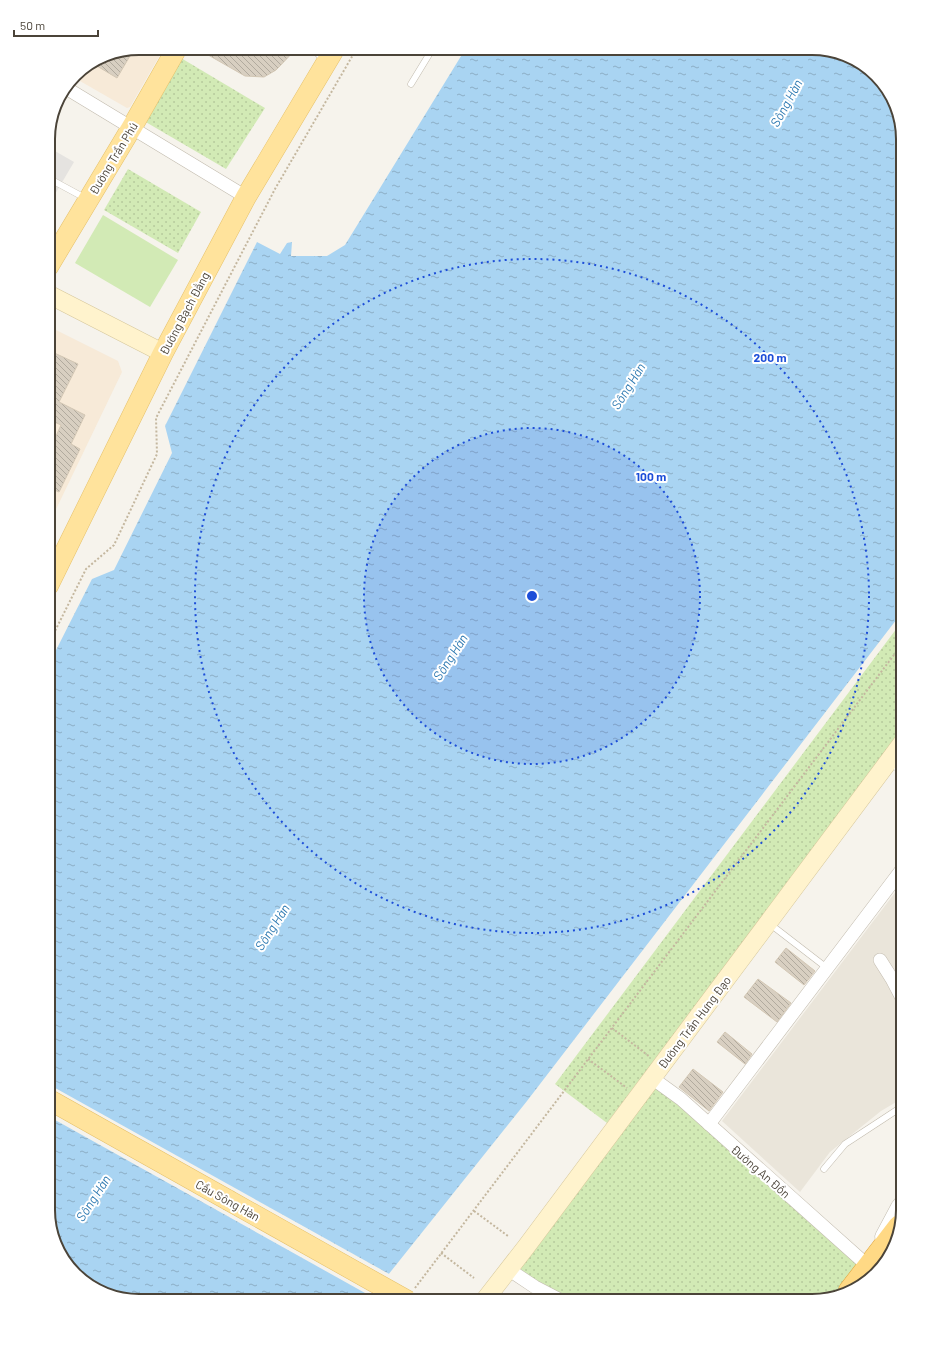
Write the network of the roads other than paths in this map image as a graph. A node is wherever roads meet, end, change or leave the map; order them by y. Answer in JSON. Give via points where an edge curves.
{"nodes":[{"id":1,"x":172,"y":55,"type":"edge"},
{"id":2,"x":331,"y":55,"type":"edge"},
{"id":3,"x":429,"y":55,"type":"edge"},
{"id":4,"x":411,"y":84,"type":"dead end"},
{"id":5,"x":70,"y":91,"type":"edge"},
{"id":6,"x":132,"y":127,"type":"junction"},
{"id":7,"x":55,"y":182,"type":"edge"},
{"id":8,"x":246,"y":198,"type":"junction"},
{"id":9,"x":88,"y":200,"type":"junction"},
{"id":10,"x":55,"y":255,"type":"edge"},
{"id":11,"x":55,"y":298,"type":"edge"},
{"id":12,"x":163,"y":353,"type":"junction"},
{"id":13,"x":55,"y":572,"type":"edge"},
{"id":14,"x":896,"y":764,"type":"edge"},
{"id":15,"x":896,"y":877,"type":"edge"},
{"id":16,"x":769,"y":923,"type":"junction"},
{"id":17,"x":880,"y":960,"type":"dead end"},
{"id":18,"x":827,"y":968,"type":"junction"},
{"id":19,"x":896,"y":987,"type":"edge"},
{"id":20,"x":652,"y":1078,"type":"junction"},
{"id":21,"x":55,"y":1103,"type":"edge"},
{"id":22,"x":896,"y":1111,"type":"edge"},
{"id":23,"x":709,"y":1124,"type":"junction"},
{"id":24,"x":824,"y":1169,"type":"dead end"},
{"id":25,"x":896,"y":1213,"type":"edge"},
{"id":26,"x":892,"y":1235,"type":"edge"},
{"id":27,"x":868,"y":1266,"type":"junction"},
{"id":28,"x":508,"y":1269,"type":"junction"},
{"id":29,"x":856,"y":1282,"type":"edge"},
{"id":30,"x":409,"y":1294,"type":"edge"},
{"id":31,"x":489,"y":1294,"type":"edge"},
{"id":32,"x":548,"y":1294,"type":"edge"}],
"edges":[{"from":1,"to":6,"type":"main road","name":"Đường Trần Phú"},
{"from":2,"to":8,"type":"main road","name":"Đường Bạch Đằng"},
{"from":3,"to":4,"type":"lane"},
{"from":5,"to":6,"type":"street"},
{"from":6,"to":8,"type":"street"},
{"from":6,"to":9,"type":"main road","name":"Đường Trần Phú"},
{"from":7,"to":9,"type":"lane"},
{"from":8,"to":12,"type":"main road","name":"Đường Bạch Đằng"},
{"from":9,"to":10,"type":"main road","name":"Đường Trần Phú"},
{"from":11,"to":12,"type":"main road"},
{"from":12,"to":13,"type":"main road","name":"Đường Bạch Đằng"},
{"from":14,"to":16,"type":"main road","name":"Đường Trần Hưng Đạo"},
{"from":15,"to":18,"type":"street"},
{"from":16,"to":18,"type":"lane"},
{"from":16,"to":20,"type":"main road","name":"Đường Trần Hưng Đạo"},
{"from":17,"to":19,"type":"street"},
{"from":18,"to":23,"type":"street"},
{"from":20,"to":23,"type":"street","name":"Đường An Đồn"},
{"from":20,"to":28,"type":"main road","name":"Đường Trần Hưng Đạo"},
{"from":21,"to":30,"type":"main road","name":"Cầu Sông Hàn","bridge":true},
{"from":22,"to":24,"type":"lane","via":[[846,1144]]},
{"from":23,"to":27,"type":"street","name":"Đường An Đồn"},
{"from":25,"to":27,"type":"street"},
{"from":26,"to":27,"type":"highway"},
{"from":27,"to":29,"type":"highway"},
{"from":28,"to":31,"type":"main road","name":"Đường Trần Hưng Đạo"},
{"from":28,"to":32,"type":"street"}]}
